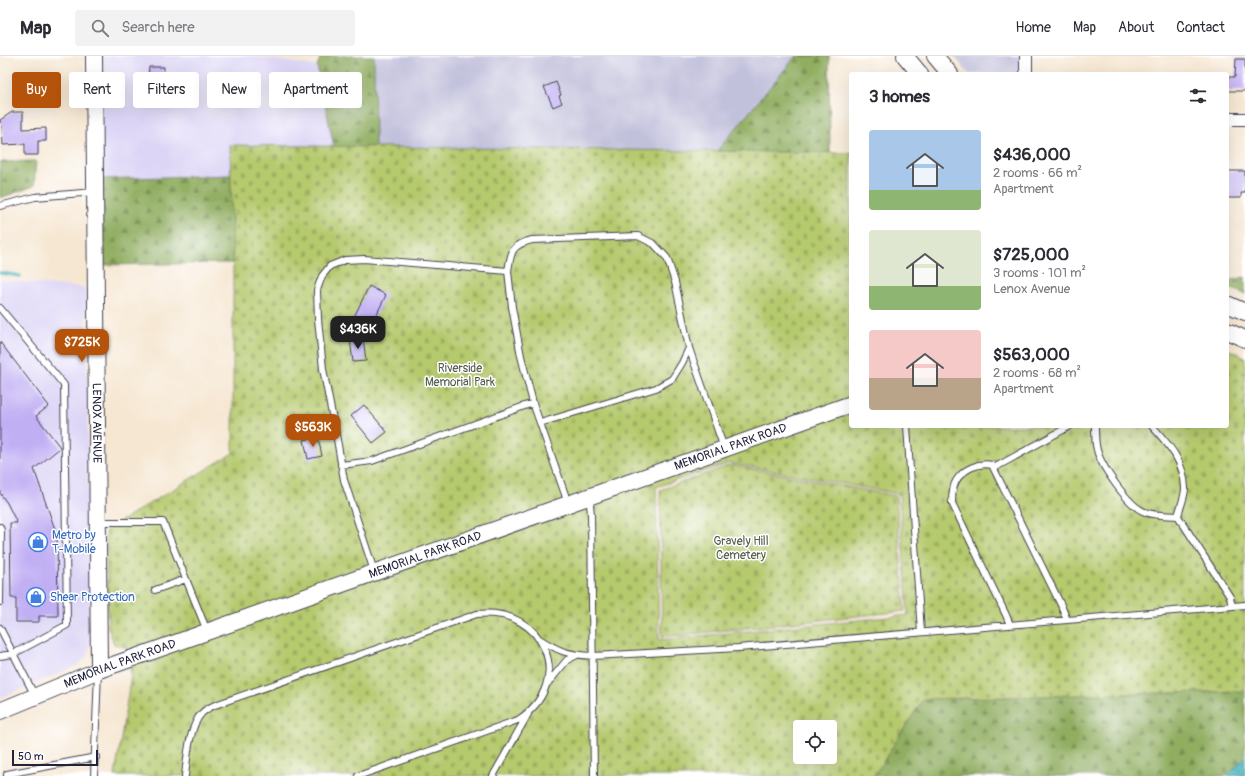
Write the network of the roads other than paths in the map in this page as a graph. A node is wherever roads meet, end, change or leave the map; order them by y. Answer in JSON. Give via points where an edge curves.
{"nodes":[{"id":1,"x":94,"y":56,"type":"edge"},
{"id":2,"x":905,"y":56,"type":"edge"},
{"id":3,"x":935,"y":56,"type":"edge"},
{"id":4,"x":1026,"y":56,"type":"edge"},
{"id":5,"x":918,"y":72,"type":"edge"},
{"id":6,"x":948,"y":72,"type":"edge"},
{"id":7,"x":1026,"y":72,"type":"edge"},
{"id":8,"x":1245,"y":118,"type":"edge"},
{"id":9,"x":1229,"y":119,"type":"edge"},
{"id":10,"x":95,"y":192,"type":"junction"},
{"id":11,"x":0,"y":206,"type":"edge"},
{"id":12,"x":508,"y":271,"type":"junction"},
{"id":13,"x":1229,"y":305,"type":"edge"},
{"id":14,"x":0,"y":308,"type":"edge"},
{"id":15,"x":1245,"y":312,"type":"edge"},
{"id":16,"x":1229,"y":332,"type":"edge"},
{"id":17,"x":1245,"y":339,"type":"edge"},
{"id":18,"x":689,"y":348,"type":"junction"},
{"id":19,"x":533,"y":404,"type":"junction"},
{"id":20,"x":849,"y":405,"type":"edge"},
{"id":21,"x":540,"y":423,"type":"junction"},
{"id":22,"x":907,"y":428,"type":"edge"},
{"id":23,"x":1066,"y":428,"type":"edge"},
{"id":24,"x":1095,"y":428,"type":"edge"},
{"id":25,"x":1154,"y":428,"type":"edge"},
{"id":26,"x":724,"y":448,"type":"junction"},
{"id":27,"x":341,"y":465,"type":"junction"},
{"id":28,"x":994,"y":468,"type":"junction"},
{"id":29,"x":586,"y":497,"type":"junction"},
{"id":30,"x":568,"y":503,"type":"junction"},
{"id":31,"x":1178,"y":516,"type":"junction"},
{"id":32,"x":98,"y":522,"type":"junction"},
{"id":33,"x":0,"y":527,"type":"edge"},
{"id":34,"x":0,"y":556,"type":"edge"},
{"id":35,"x":374,"y":572,"type":"junction"},
{"id":36,"x":186,"y":579,"type":"junction"},
{"id":37,"x":156,"y":590,"type":"dead end"},
{"id":38,"x":0,"y":602,"type":"edge"},
{"id":39,"x":1245,"y":605,"type":"edge"},
{"id":40,"x":1232,"y":606,"type":"junction"},
{"id":41,"x":1067,"y":620,"type":"junction"},
{"id":42,"x":1010,"y":625,"type":"junction"},
{"id":43,"x":0,"y":628,"type":"edge"},
{"id":44,"x":207,"y":631,"type":"junction"},
{"id":45,"x":921,"y":632,"type":"junction"},
{"id":46,"x":538,"y":638,"type":"junction"},
{"id":47,"x":13,"y":654,"type":"junction"},
{"id":48,"x":577,"y":655,"type":"junction"},
{"id":49,"x":0,"y":656,"type":"edge"},
{"id":50,"x":593,"y":656,"type":"junction"},
{"id":51,"x":98,"y":670,"type":"junction"},
{"id":52,"x":547,"y":684,"type":"junction"},
{"id":53,"x":34,"y":696,"type":"junction"},
{"id":54,"x":0,"y":711,"type":"edge"},
{"id":55,"x":529,"y":713,"type":"junction"},
{"id":56,"x":96,"y":757,"type":"junction"},
{"id":57,"x":7,"y":776,"type":"edge"},
{"id":58,"x":94,"y":776,"type":"edge"},
{"id":59,"x":185,"y":776,"type":"edge"},
{"id":60,"x":358,"y":776,"type":"edge"},
{"id":61,"x":493,"y":776,"type":"edge"},
{"id":62,"x":594,"y":776,"type":"edge"}],
"edges":[{"from":1,"to":10,"type":"street","name":"LENOX AVENUE"},
{"from":2,"to":5,"type":"street"},
{"from":3,"to":6,"type":"street"},
{"from":4,"to":7,"type":"street"},
{"from":8,"to":9,"type":"street"},
{"from":10,"to":11,"type":"lane","via":[[36,197]]},
{"from":10,"to":32,"type":"street","name":"LENOX AVENUE"},
{"from":12,"to":18,"type":"lane","via":[[513,250],[520,243],[532,240],[638,236],[654,244],[667,258],[675,282]]},
{"from":12,"to":19,"type":"lane","via":[[521,356]]},
{"from":12,"to":27,"type":"lane","via":[[364,259],[345,260],[330,266],[322,276],[318,290],[318,319],[323,369]]},
{"from":13,"to":15,"type":"street"},
{"from":14,"to":47,"type":"lane","via":[[64,385],[68,625]]},
{"from":16,"to":17,"type":"street"},
{"from":18,"to":21,"type":"lane","via":[[672,379],[656,388]]},
{"from":18,"to":26,"type":"lane"},
{"from":19,"to":21,"type":"lane"},
{"from":19,"to":27,"type":"lane","via":[[372,461]]},
{"from":20,"to":26,"type":"street","name":"MEMORIAL PARK ROAD"},
{"from":21,"to":30,"type":"lane"},
{"from":22,"to":45,"type":"lane"},
{"from":23,"to":28,"type":"lane"},
{"from":24,"to":31,"type":"lane","via":[[1097,451],[1108,475],[1126,497],[1144,512]]},
{"from":25,"to":31,"type":"lane","via":[[1179,459],[1185,489]]},
{"from":26,"to":29,"type":"street","name":"MEMORIAL PARK ROAD"},
{"from":27,"to":35,"type":"lane"},
{"from":28,"to":41,"type":"lane"},
{"from":28,"to":42,"type":"lane","via":[[992,464],[977,464],[963,473],[952,491],[952,504]]},
{"from":29,"to":30,"type":"street","name":"MEMORIAL PARK ROAD"},
{"from":29,"to":50,"type":"lane","via":[[591,514]]},
{"from":30,"to":35,"type":"street","name":"MEMORIAL PARK ROAD"},
{"from":31,"to":40,"type":"lane","via":[[1230,597]]},
{"from":32,"to":36,"type":"lane","via":[[163,522]]},
{"from":32,"to":51,"type":"street","name":"LENOX AVENUE"},
{"from":33,"to":34,"type":"lane"},
{"from":34,"to":38,"type":"lane"},
{"from":35,"to":44,"type":"street","name":"MEMORIAL PARK ROAD"},
{"from":36,"to":37,"type":"lane"},
{"from":36,"to":44,"type":"lane"},
{"from":39,"to":40,"type":"lane"},
{"from":40,"to":41,"type":"lane"},
{"from":41,"to":42,"type":"lane"},
{"from":42,"to":45,"type":"lane"},
{"from":43,"to":47,"type":"lane"},
{"from":44,"to":51,"type":"street","name":"MEMORIAL PARK ROAD"},
{"from":45,"to":50,"type":"lane","via":[[738,648]]},
{"from":46,"to":48,"type":"lane","via":[[562,652]]},
{"from":46,"to":52,"type":"lane","via":[[548,657]]},
{"from":46,"to":59,"type":"lane","via":[[523,623],[510,616],[488,612],[477,614],[216,705],[207,709],[196,721]]},
{"from":47,"to":49,"type":"lane"},
{"from":47,"to":53,"type":"lane"},
{"from":48,"to":50,"type":"lane"},
{"from":48,"to":52,"type":"lane","via":[[567,660]]},
{"from":50,"to":62,"type":"lane"},
{"from":51,"to":53,"type":"street","name":"MEMORIAL PARK ROAD"},
{"from":51,"to":56,"type":"lane"},
{"from":52,"to":55,"type":"lane","via":[[537,704]]},
{"from":53,"to":54,"type":"street","name":"MEMORIAL PARK ROAD"},
{"from":55,"to":60,"type":"lane","via":[[518,720]]},
{"from":55,"to":61,"type":"lane"},
{"from":56,"to":57,"type":"lane"},
{"from":56,"to":58,"type":"lane"}]}
